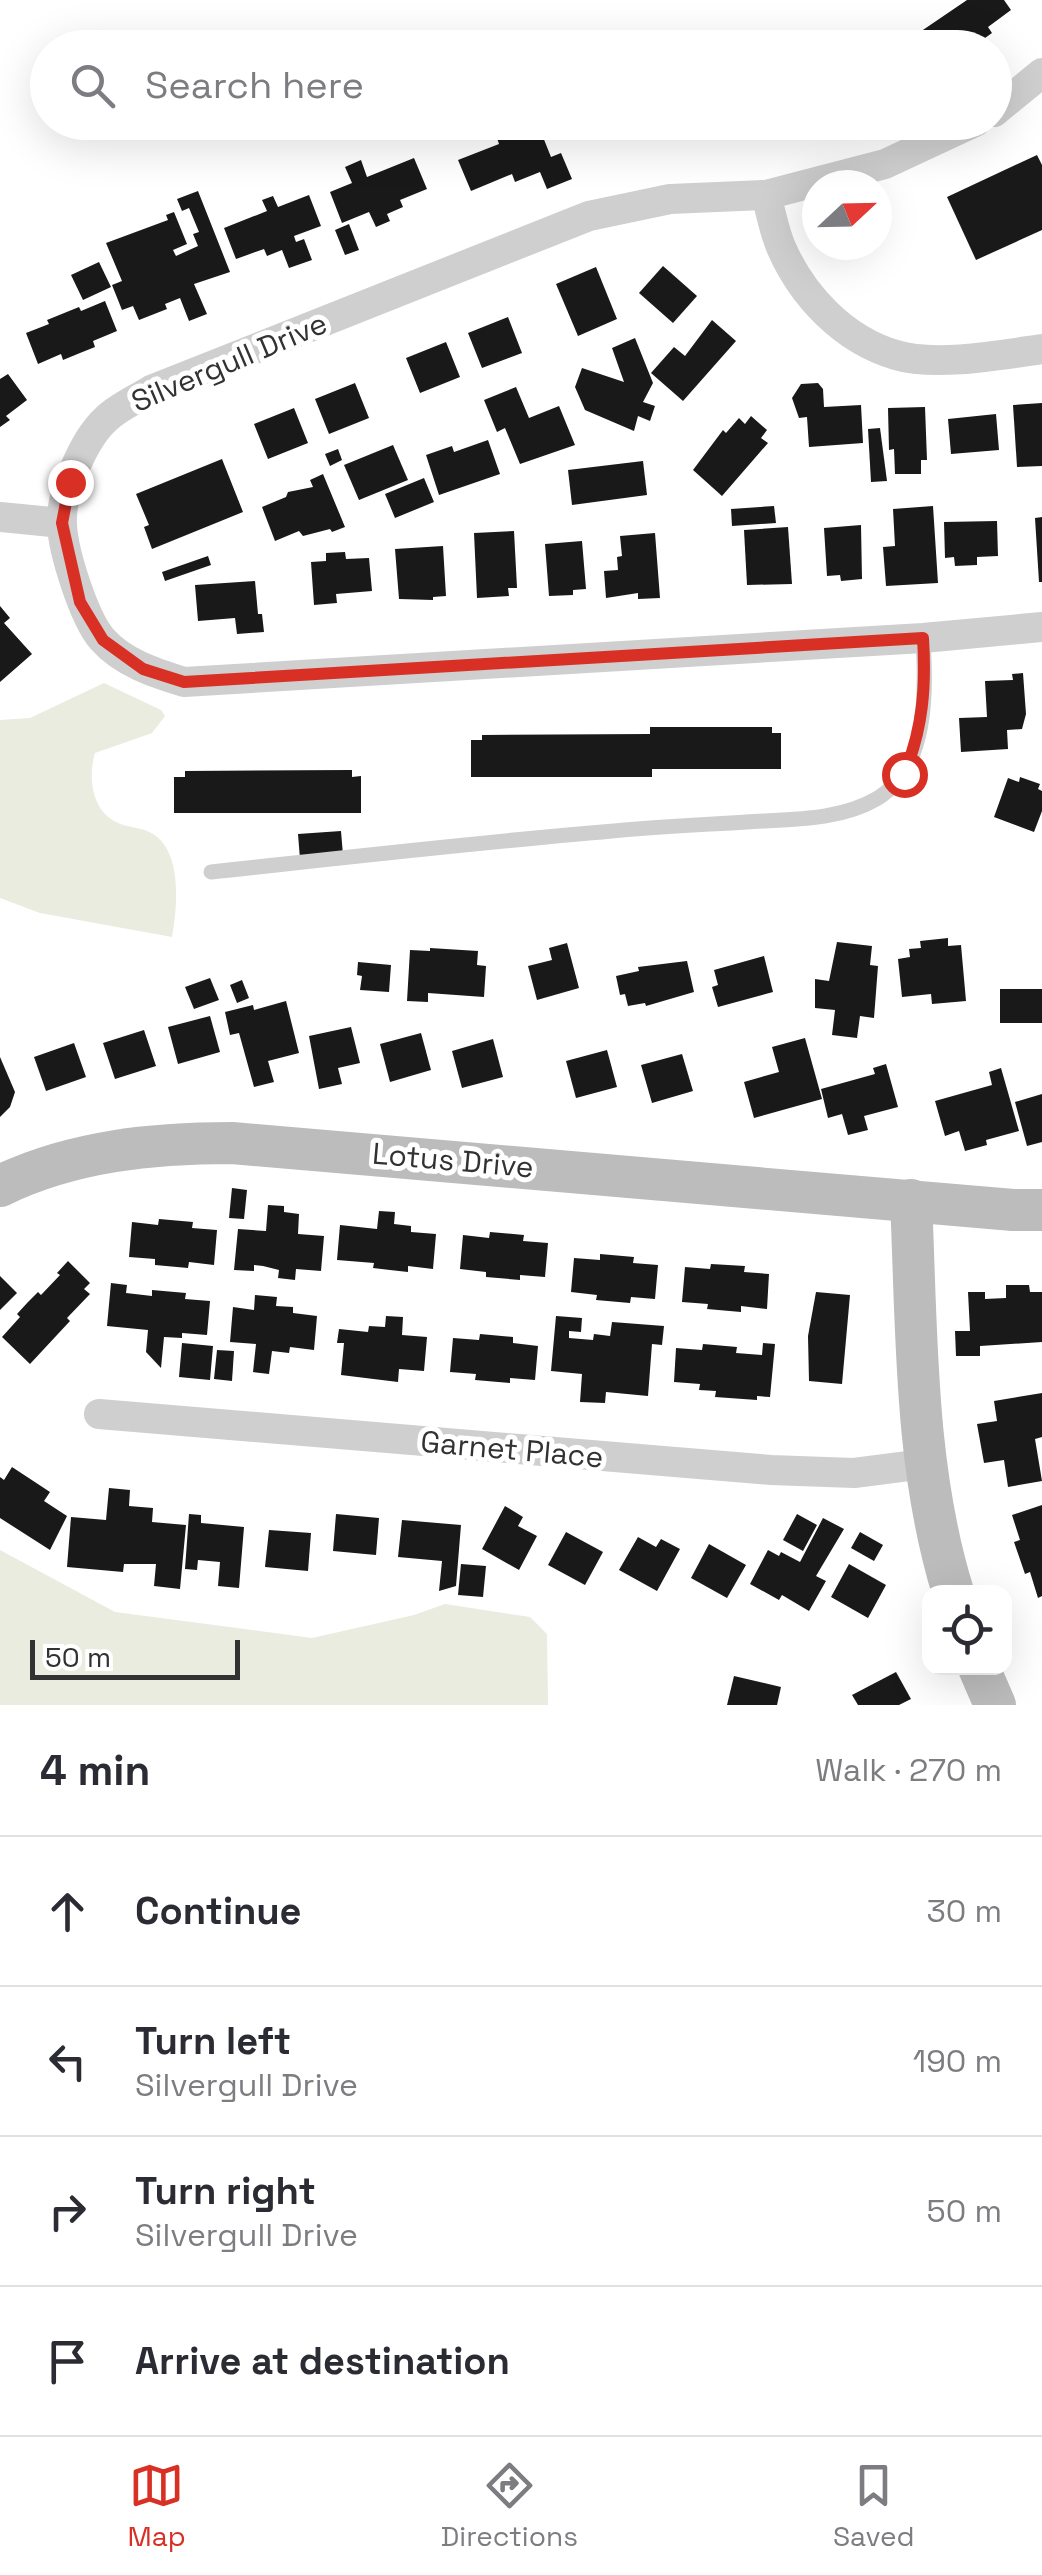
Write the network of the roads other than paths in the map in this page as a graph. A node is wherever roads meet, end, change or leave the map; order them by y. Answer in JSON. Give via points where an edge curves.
{"nodes":[{"id":1,"x":1042,"y":74,"type":"edge"},
{"id":2,"x":1012,"y":98,"type":"edge"},
{"id":3,"x":936,"y":140,"type":"edge"},
{"id":4,"x":766,"y":195,"type":"junction"},
{"id":5,"x":1042,"y":349,"type":"edge"},
{"id":6,"x":0,"y":517,"type":"edge"},
{"id":7,"x":62,"y":523,"type":"junction"},
{"id":8,"x":1042,"y":627,"type":"edge"},
{"id":9,"x":923,"y":638,"type":"junction"},
{"id":10,"x":210,"y":872,"type":"dead end"},
{"id":11,"x":0,"y":1186,"type":"edge"},
{"id":12,"x":911,"y":1200,"type":"junction"},
{"id":13,"x":1042,"y":1210,"type":"edge"},
{"id":14,"x":99,"y":1414,"type":"dead end"},
{"id":15,"x":924,"y":1464,"type":"junction"},
{"id":16,"x":950,"y":1585,"type":"edge"},
{"id":17,"x":982,"y":1675,"type":"edge"},
{"id":18,"x":995,"y":1705,"type":"edge"}],
"edges":[{"from":1,"to":2,"type":"street"},
{"from":3,"to":4,"type":"street","name":"Silvergull Drive","via":[[885,164]]},
{"from":4,"to":5,"type":"street","via":[[781,248],[814,302],[852,336],[897,356],[938,359]]},
{"from":4,"to":7,"type":"street","name":"Silvergull Drive","via":[[670,198],[589,216],[151,390],[106,418],[84,448]]},
{"from":6,"to":7,"type":"street"},
{"from":7,"to":9,"type":"street","name":"Silvergull Drive","via":[[80,602],[103,640],[143,669],[184,682]]},
{"from":8,"to":9,"type":"street","name":"Silvergull Drive"},
{"from":9,"to":10,"type":"lane","via":[[923,706],[904,774],[851,810]]},
{"from":11,"to":12,"type":"street","name":"Lotus Drive","via":[[59,1163],[128,1148],[232,1143]]},
{"from":12,"to":13,"type":"street","name":"Lotus Drive"},
{"from":12,"to":15,"type":"street"},
{"from":14,"to":15,"type":"street","name":"Garnet Place","via":[[771,1470],[854,1474]]},
{"from":15,"to":16,"type":"street"},
{"from":17,"to":18,"type":"street"}]}
